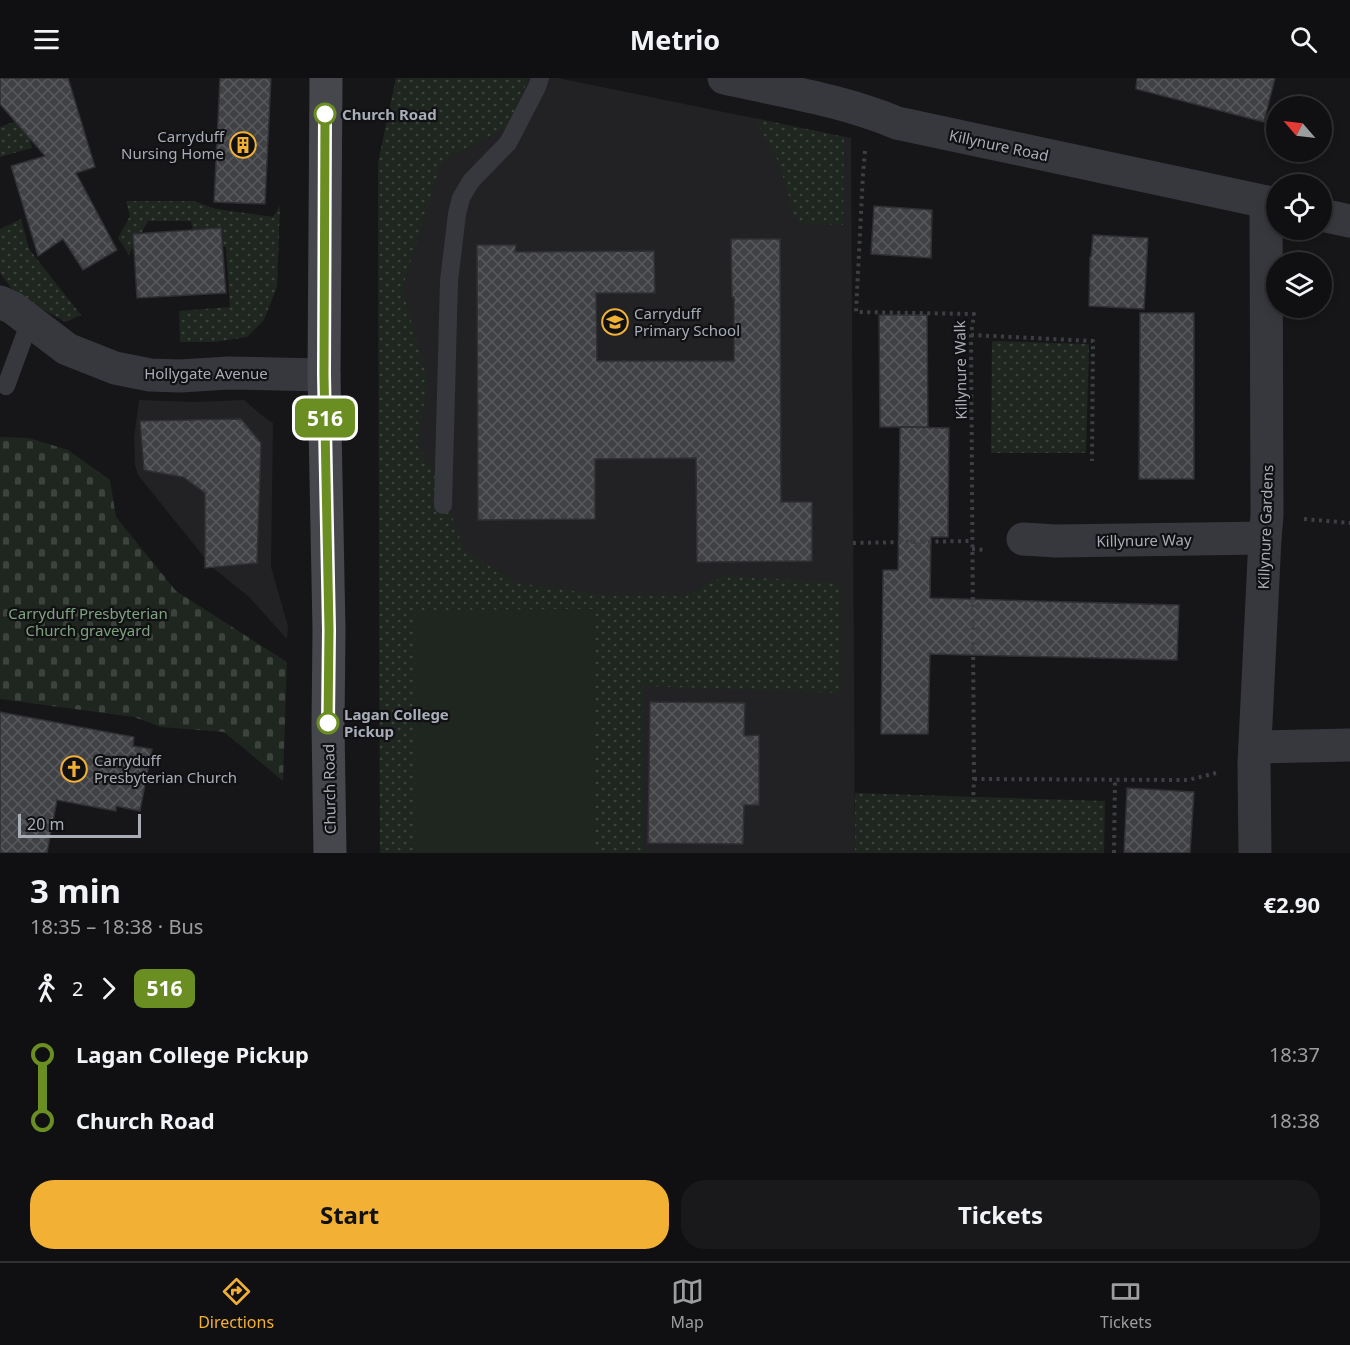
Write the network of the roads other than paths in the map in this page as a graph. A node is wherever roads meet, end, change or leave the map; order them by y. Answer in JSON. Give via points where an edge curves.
{"nodes":[{"id":1,"x":326,"y":78,"type":"edge"},
{"id":2,"x":540,"y":78,"type":"edge"},
{"id":3,"x":724,"y":78,"type":"edge"},
{"id":4,"x":799,"y":86,"type":"edge"},
{"id":5,"x":1266,"y":202,"type":"edge"},
{"id":6,"x":1332,"y":217,"type":"edge"},
{"id":7,"x":1350,"y":221,"type":"edge"},
{"id":8,"x":1270,"y":240,"type":"edge"},
{"id":9,"x":0,"y":302,"type":"edge"},
{"id":10,"x":30,"y":321,"type":"junction"},
{"id":11,"x":324,"y":375,"type":"junction"},
{"id":12,"x":6,"y":386,"type":"dead end"},
{"id":13,"x":443,"y":505,"type":"dead end"},
{"id":14,"x":1266,"y":527,"type":"junction"},
{"id":15,"x":1023,"y":540,"type":"dead end"},
{"id":16,"x":1350,"y":745,"type":"edge"},
{"id":17,"x":1255,"y":755,"type":"junction"},
{"id":18,"x":330,"y":853,"type":"edge"},
{"id":19,"x":1255,"y":853,"type":"edge"}],
"edges":[{"from":1,"to":11,"type":"main road","name":"Church Road"},
{"from":2,"to":13,"type":"lane","via":[[508,142],[471,181],[457,214],[449,281]]},
{"from":3,"to":4,"type":"street","name":"Killynure Road"},
{"from":4,"to":5,"type":"street","name":"Killynure Road","via":[[897,123]]},
{"from":6,"to":7,"type":"street"},
{"from":8,"to":14,"type":"street","name":"Killynure Gardens"},
{"from":9,"to":10,"type":"street","name":"Hollygate Avenue"},
{"from":10,"to":11,"type":"street","name":"Hollygate Avenue","via":[[68,349],[115,369],[180,376]]},
{"from":10,"to":12,"type":"lane"},
{"from":11,"to":18,"type":"main road","name":"Church Road"},
{"from":14,"to":15,"type":"street","name":"Killynure Way"},
{"from":14,"to":17,"type":"street","name":"Killynure Gardens"},
{"from":16,"to":17,"type":"street"},
{"from":17,"to":19,"type":"street","name":"Killynure Gardens"}]}
